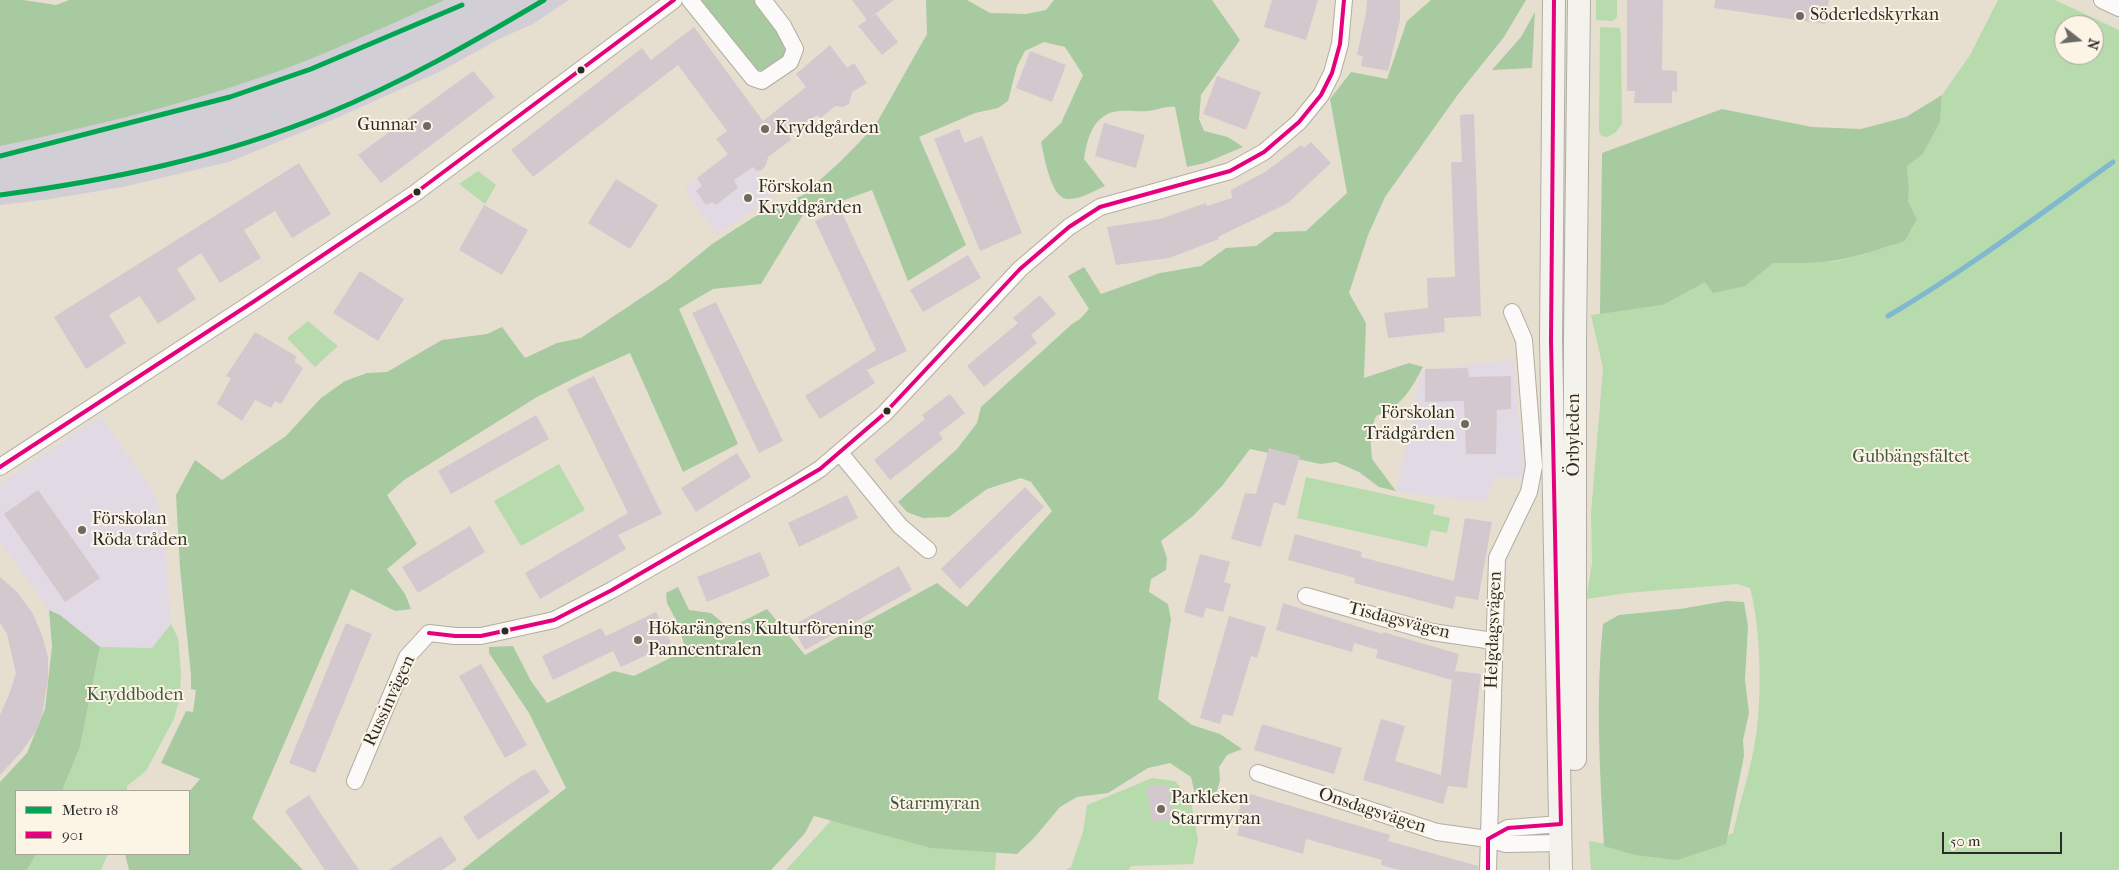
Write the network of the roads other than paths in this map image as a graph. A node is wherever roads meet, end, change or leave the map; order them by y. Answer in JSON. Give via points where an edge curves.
{"nodes":[{"id":1,"x":674,"y":0,"type":"edge"},
{"id":2,"x":690,"y":0,"type":"edge"},
{"id":3,"x":763,"y":0,"type":"edge"},
{"id":4,"x":1344,"y":0,"type":"edge"},
{"id":5,"x":1554,"y":0,"type":"edge"},
{"id":6,"x":1579,"y":0,"type":"edge"},
{"id":7,"x":2102,"y":0,"type":"edge"},
{"id":8,"x":2119,"y":8,"type":"edge"},
{"id":9,"x":1512,"y":312,"type":"dead end"},
{"id":10,"x":840,"y":453,"type":"junction"},
{"id":11,"x":0,"y":467,"type":"edge"},
{"id":12,"x":928,"y":550,"type":"dead end"},
{"id":13,"x":1306,"y":596,"type":"dead end"},
{"id":14,"x":1494,"y":641,"type":"junction"},
{"id":15,"x":1258,"y":773,"type":"dead end"},
{"id":16,"x":355,"y":781,"type":"dead end"},
{"id":17,"x":1561,"y":833,"type":"junction"},
{"id":18,"x":1488,"y":839,"type":"junction"},
{"id":19,"x":1488,"y":870,"type":"edge"},
{"id":20,"x":1561,"y":870,"type":"edge"},
{"id":21,"x":1576,"y":870,"type":"edge"}],
"edges":[{"from":1,"to":11,"type":"street","via":[[414,194]]},
{"from":2,"to":3,"type":"street","via":[[753,78],[762,80],[790,62],[795,49]]},
{"from":4,"to":10,"type":"street","name":"Russinvägen","via":[[1340,44],[1332,73],[1321,94],[1299,122],[1264,152],[1230,171],[1100,207],[1069,227],[1020,269],[884,414]]},
{"from":5,"to":17,"type":"main road","name":"Örbyleden","via":[[1552,340]]},
{"from":6,"to":21,"type":"main road","name":"Örbyleden","via":[[1575,339]]},
{"from":7,"to":8,"type":"street"},
{"from":9,"to":14,"type":"street","name":"Helgdagsvägen","via":[[1524,340],[1534,466],[1529,492],[1497,558]]},
{"from":10,"to":12,"type":"street","via":[[900,526]]},
{"from":10,"to":16,"type":"street","name":"Russinvägen","via":[[788,490],[554,620],[481,636],[429,633],[407,657]]},
{"from":13,"to":14,"type":"street","name":"Tisdagsvägen","via":[[1432,632]]},
{"from":14,"to":18,"type":"street","name":"Helgdagsvägen"},
{"from":15,"to":18,"type":"street","name":"Onsdagsvägen","via":[[1437,832]]},
{"from":17,"to":18,"type":"street","via":[[1508,828]]},
{"from":17,"to":20,"type":"main road","name":"Örbyleden"},
{"from":18,"to":19,"type":"street","name":"Helgdagsvägen"}]}
